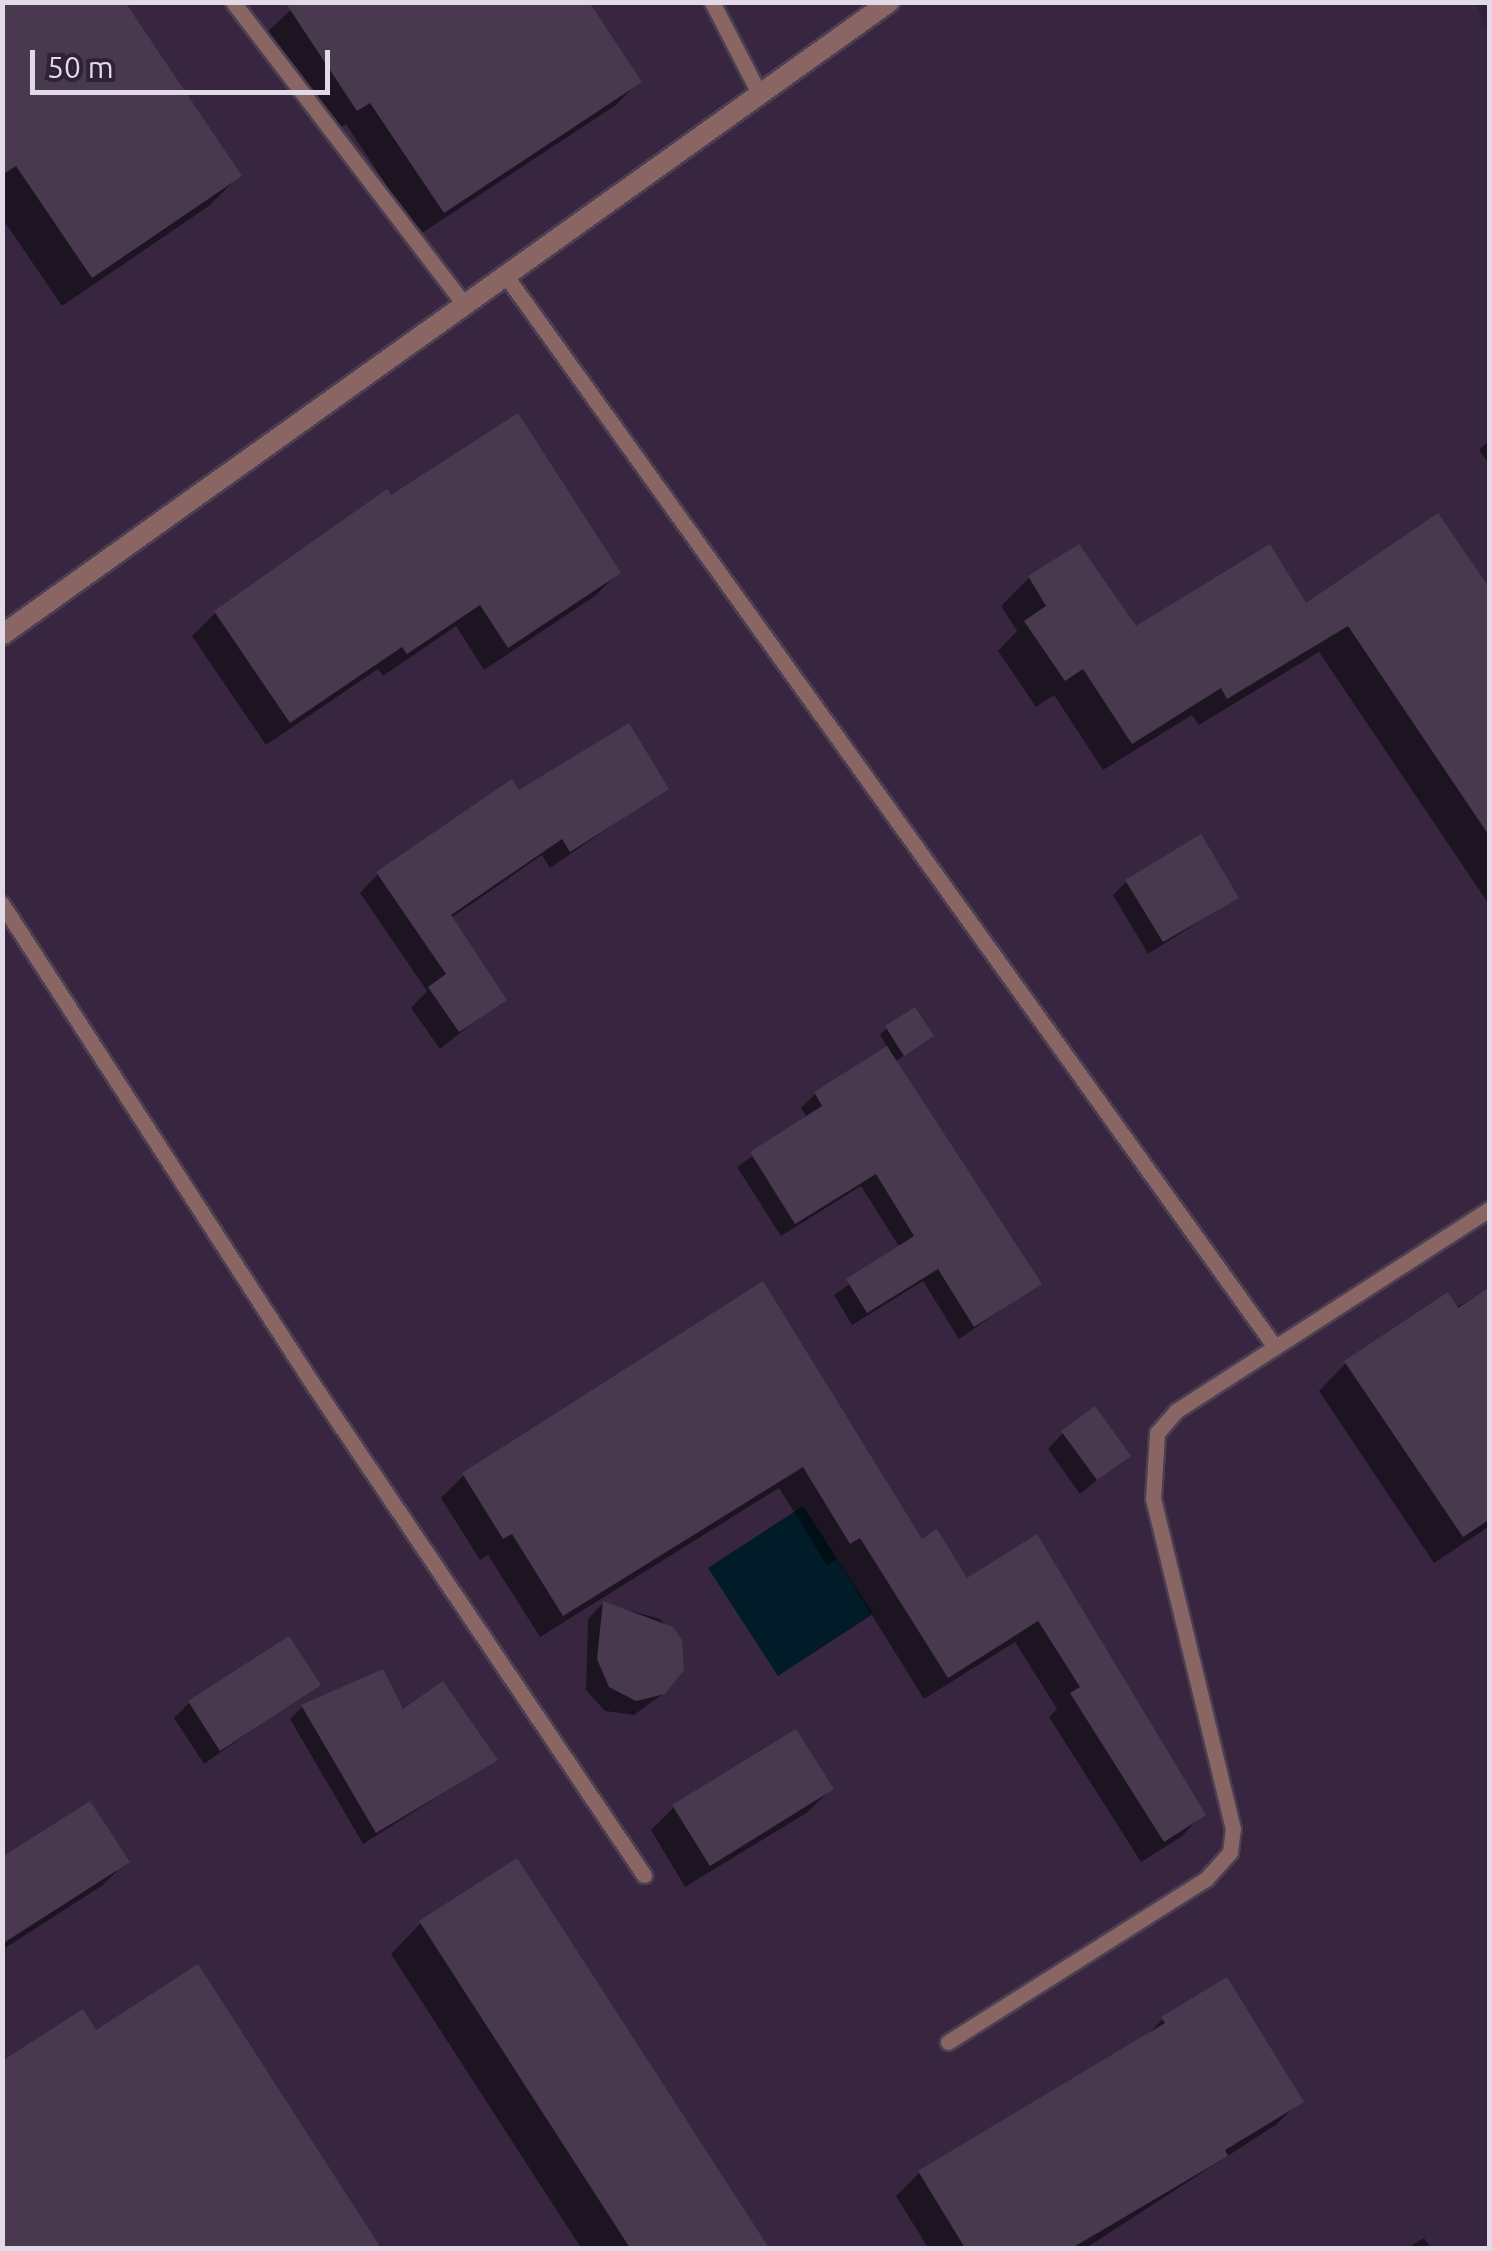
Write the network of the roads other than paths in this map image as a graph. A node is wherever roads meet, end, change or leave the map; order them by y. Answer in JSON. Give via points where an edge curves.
{"nodes":[{"id":1,"x":233,"y":2,"type":"edge"},
{"id":2,"x":712,"y":2,"type":"edge"},
{"id":3,"x":888,"y":2,"type":"edge"},
{"id":4,"x":760,"y":94,"type":"junction"},
{"id":5,"x":506,"y":276,"type":"junction"},
{"id":6,"x":466,"y":305,"type":"junction"},
{"id":7,"x":2,"y":634,"type":"edge"},
{"id":8,"x":2,"y":904,"type":"edge"},
{"id":9,"x":1490,"y":1209,"type":"edge"},
{"id":10,"x":1275,"y":1347,"type":"junction"},
{"id":11,"x":644,"y":1874,"type":"dead end"},
{"id":12,"x":948,"y":2042,"type":"dead end"}],
"edges":[{"from":1,"to":6,"type":"lane"},
{"from":2,"to":4,"type":"lane"},
{"from":3,"to":4,"type":"street"},
{"from":4,"to":5,"type":"street"},
{"from":5,"to":6,"type":"street"},
{"from":5,"to":10,"type":"lane"},
{"from":6,"to":7,"type":"street"},
{"from":8,"to":11,"type":"lane","via":[[314,1386]]},
{"from":9,"to":10,"type":"lane"},
{"from":10,"to":12,"type":"lane","via":[[1176,1410],[1157,1433],[1154,1463],[1153,1499],[1234,1828],[1230,1852],[1206,1879]]}]}
